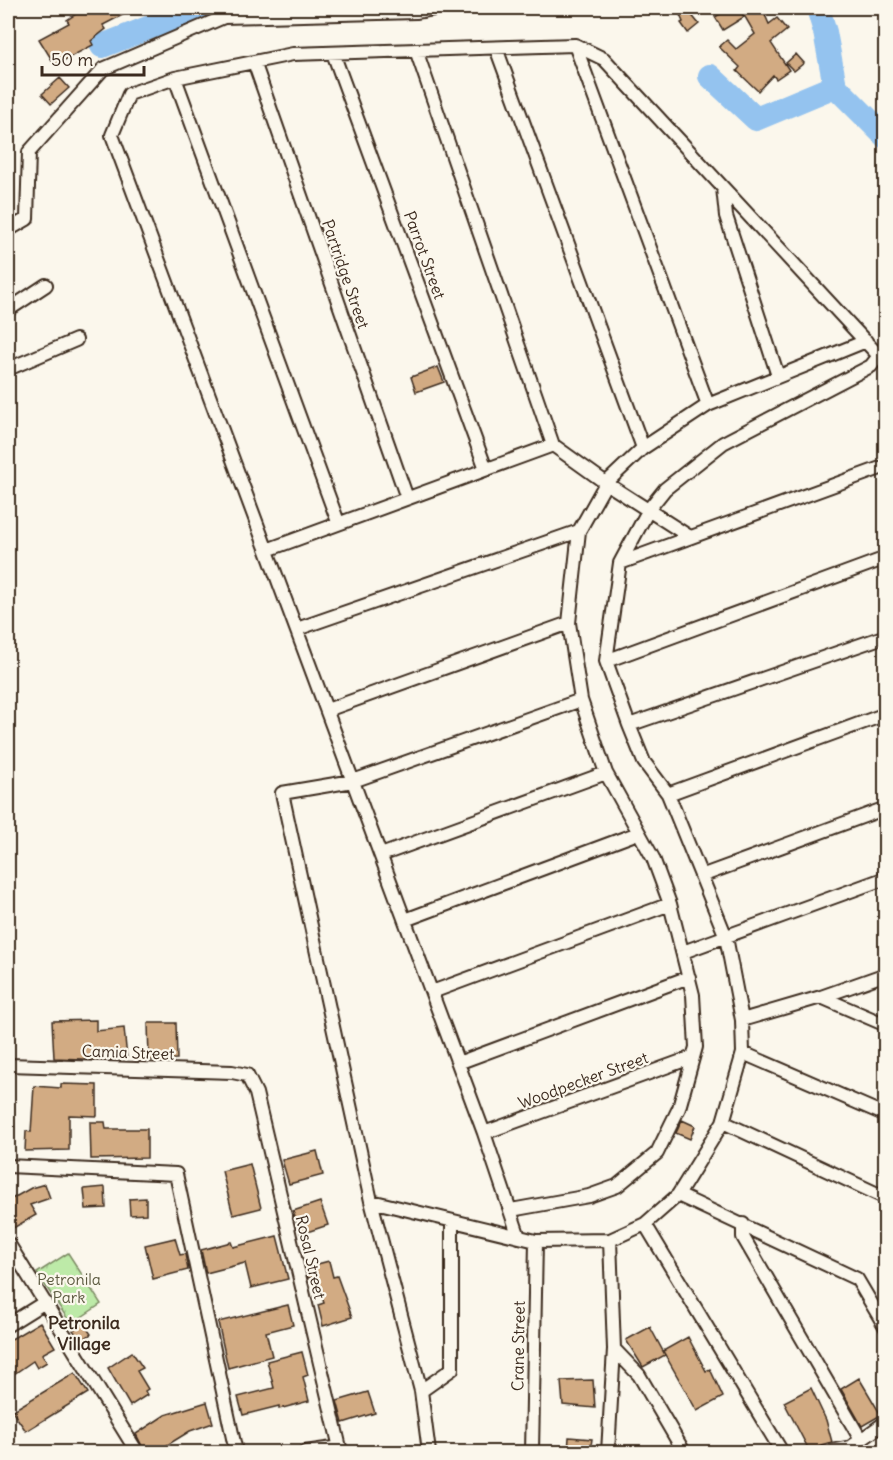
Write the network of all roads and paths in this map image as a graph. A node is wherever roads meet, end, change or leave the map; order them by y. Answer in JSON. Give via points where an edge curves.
{"nodes":[{"id":1,"x":439,"y":8,"type":"edge"},
{"id":2,"x":575,"y":45,"type":"junction"},
{"id":3,"x":496,"y":48,"type":"junction"},
{"id":4,"x":416,"y":50,"type":"junction"},
{"id":5,"x":333,"y":53,"type":"junction"},
{"id":6,"x":254,"y":62,"type":"junction"},
{"id":7,"x":176,"y":78,"type":"junction"},
{"id":8,"x":723,"y":188,"type":"junction"},
{"id":9,"x":8,"y":230,"type":"edge"},
{"id":10,"x":46,"y":285,"type":"dead end"},
{"id":11,"x":8,"y":310,"type":"edge"},
{"id":12,"x":76,"y":340,"type":"dead end"},
{"id":13,"x":866,"y":342,"type":"junction"},
{"id":14,"x":882,"y":351,"type":"edge"},
{"id":15,"x":8,"y":369,"type":"edge"},
{"id":16,"x":778,"y":376,"type":"junction"},
{"id":17,"x":708,"y":405,"type":"junction"},
{"id":18,"x":553,"y":445,"type":"junction"},
{"id":19,"x":643,"y":448,"type":"junction"},
{"id":20,"x":885,"y":466,"type":"edge"},
{"id":21,"x":486,"y":469,"type":"junction"},
{"id":22,"x":606,"y":483,"type":"junction"},
{"id":23,"x":407,"y":498,"type":"junction"},
{"id":24,"x":649,"y":509,"type":"junction"},
{"id":25,"x":338,"y":522,"type":"junction"},
{"id":26,"x":579,"y":531,"type":"junction"},
{"id":27,"x":690,"y":537,"type":"junction"},
{"id":28,"x":267,"y":550,"type":"junction"},
{"id":29,"x":885,"y":558,"type":"edge"},
{"id":30,"x":621,"y":563,"type":"junction"},
{"id":31,"x":569,"y":623,"type":"junction"},
{"id":32,"x":297,"y":629,"type":"junction"},
{"id":33,"x":885,"y":636,"type":"edge"},
{"id":34,"x":606,"y":661,"type":"junction"},
{"id":35,"x":581,"y":700,"type":"junction"},
{"id":36,"x":327,"y":710,"type":"junction"},
{"id":37,"x":885,"y":714,"type":"edge"},
{"id":38,"x":628,"y":725,"type":"junction"},
{"id":39,"x":606,"y":773,"type":"junction"},
{"id":40,"x":353,"y":781,"type":"junction"},
{"id":41,"x":668,"y":794,"type":"junction"},
{"id":42,"x":885,"y":808,"type":"edge"},
{"id":43,"x":639,"y":833,"type":"junction"},
{"id":44,"x":381,"y":855,"type":"junction"},
{"id":45,"x":701,"y":876,"type":"junction"},
{"id":46,"x":885,"y":878,"type":"edge"},
{"id":47,"x":670,"y":904,"type":"junction"},
{"id":48,"x":405,"y":920,"type":"junction"},
{"id":49,"x":726,"y":938,"type":"junction"},
{"id":50,"x":683,"y":952,"type":"junction"},
{"id":51,"x":885,"y":974,"type":"edge"},
{"id":52,"x":689,"y":977,"type":"junction"},
{"id":53,"x":432,"y":992,"type":"junction"},
{"id":54,"x":821,"y":997,"type":"junction"},
{"id":55,"x":742,"y":1020,"type":"junction"},
{"id":56,"x":885,"y":1025,"type":"edge"},
{"id":57,"x":743,"y":1053,"type":"junction"},
{"id":58,"x":693,"y":1057,"type":"junction"},
{"id":59,"x":458,"y":1063,"type":"junction"},
{"id":60,"x":8,"y":1065,"type":"edge"},
{"id":61,"x":247,"y":1075,"type":"joint"},
{"id":62,"x":885,"y":1115,"type":"edge"},
{"id":63,"x":723,"y":1122,"type":"junction"},
{"id":64,"x":484,"y":1133,"type":"junction"},
{"id":65,"x":8,"y":1166,"type":"edge"},
{"id":66,"x":678,"y":1195,"type":"junction"},
{"id":67,"x":885,"y":1198,"type":"edge"},
{"id":68,"x":371,"y":1201,"type":"junction"},
{"id":69,"x":512,"y":1210,"type":"junction"},
{"id":70,"x":452,"y":1222,"type":"junction"},
{"id":71,"x":645,"y":1224,"type":"junction"},
{"id":72,"x":743,"y":1224,"type":"junction"},
{"id":73,"x":519,"y":1237,"type":"junction"},
{"id":74,"x":610,"y":1240,"type":"junction"},
{"id":75,"x":536,"y":1241,"type":"junction"},
{"id":76,"x":8,"y":1242,"type":"edge"},
{"id":77,"x":45,"y":1302,"type":"junction"},
{"id":78,"x":8,"y":1325,"type":"edge"},
{"id":79,"x":885,"y":1328,"type":"edge"},
{"id":80,"x":615,"y":1349,"type":"junction"},
{"id":81,"x":421,"y":1391,"type":"junction"},
{"id":82,"x":885,"y":1422,"type":"edge"},
{"id":83,"x":861,"y":1440,"type":"junction"},
{"id":84,"x":340,"y":1450,"type":"edge"},
{"id":85,"x":137,"y":1452,"type":"edge"},
{"id":86,"x":236,"y":1452,"type":"edge"},
{"id":87,"x":305,"y":1452,"type":"edge"},
{"id":88,"x":429,"y":1452,"type":"edge"},
{"id":89,"x":532,"y":1452,"type":"edge"},
{"id":90,"x":608,"y":1452,"type":"edge"},
{"id":91,"x":684,"y":1452,"type":"edge"},
{"id":92,"x":782,"y":1452,"type":"edge"},
{"id":93,"x":826,"y":1452,"type":"edge"}],
"edges":[{"from":1,"to":9,"type":"street","via":[[416,12],[224,17],[104,69],[29,152],[27,219]]},
{"from":2,"to":3,"type":"street"},
{"from":2,"to":8,"type":"street","via":[[603,59]]},
{"from":2,"to":17,"type":"street"},
{"from":3,"to":4,"type":"street"},
{"from":3,"to":19,"type":"street"},
{"from":4,"to":5,"type":"street"},
{"from":4,"to":18,"type":"street"},
{"from":5,"to":6,"type":"street","via":[[293,54]]},
{"from":5,"to":21,"type":"street","name":"Parrot Street"},
{"from":6,"to":7,"type":"street"},
{"from":6,"to":23,"type":"street","name":"Partridge Street"},
{"from":7,"to":25,"type":"street"},
{"from":7,"to":28,"type":"street","via":[[129,94],[112,135]]},
{"from":8,"to":13,"type":"street"},
{"from":8,"to":16,"type":"street","via":[[726,216]]},
{"from":10,"to":11,"type":"street"},
{"from":12,"to":15,"type":"street"},
{"from":13,"to":14,"type":"street"},
{"from":13,"to":16,"type":"street"},
{"from":14,"to":24,"type":"street","via":[[871,366],[723,443],[664,489]]},
{"from":16,"to":17,"type":"street"},
{"from":17,"to":19,"type":"street"},
{"from":18,"to":21,"type":"street"},
{"from":18,"to":22,"type":"street"},
{"from":19,"to":22,"type":"street"},
{"from":20,"to":27,"type":"street"},
{"from":21,"to":23,"type":"street"},
{"from":22,"to":24,"type":"street"},
{"from":22,"to":26,"type":"street"},
{"from":23,"to":25,"type":"street"},
{"from":24,"to":27,"type":"street"},
{"from":24,"to":30,"type":"street"},
{"from":25,"to":28,"type":"street"},
{"from":26,"to":31,"type":"street"},
{"from":26,"to":32,"type":"street"},
{"from":27,"to":30,"type":"street"},
{"from":28,"to":32,"type":"street"},
{"from":29,"to":34,"type":"street"},
{"from":30,"to":34,"type":"street"},
{"from":31,"to":35,"type":"street"},
{"from":31,"to":36,"type":"street"},
{"from":32,"to":36,"type":"street"},
{"from":33,"to":38,"type":"street"},
{"from":34,"to":38,"type":"street"},
{"from":35,"to":39,"type":"street"},
{"from":35,"to":40,"type":"street"},
{"from":36,"to":40,"type":"street"},
{"from":37,"to":41,"type":"street"},
{"from":38,"to":41,"type":"street","via":[[644,762]]},
{"from":39,"to":43,"type":"street"},
{"from":39,"to":44,"type":"street"},
{"from":40,"to":44,"type":"street"},
{"from":40,"to":68,"type":"street","via":[[282,793]]},
{"from":41,"to":45,"type":"street"},
{"from":42,"to":45,"type":"street"},
{"from":43,"to":47,"type":"street"},
{"from":43,"to":48,"type":"street"},
{"from":44,"to":48,"type":"street"},
{"from":45,"to":49,"type":"street"},
{"from":46,"to":49,"type":"street"},
{"from":47,"to":50,"type":"street"},
{"from":47,"to":53,"type":"street"},
{"from":48,"to":53,"type":"street"},
{"from":49,"to":50,"type":"street"},
{"from":49,"to":55,"type":"street"},
{"from":50,"to":52,"type":"street"},
{"from":51,"to":54,"type":"street"},
{"from":52,"to":58,"type":"street","via":[[695,1026]]},
{"from":52,"to":59,"type":"street"},
{"from":53,"to":59,"type":"street"},
{"from":54,"to":55,"type":"street"},
{"from":54,"to":56,"type":"street"},
{"from":55,"to":57,"type":"street"},
{"from":57,"to":62,"type":"street"},
{"from":57,"to":63,"type":"street"},
{"from":58,"to":64,"type":"street","name":"Woodpecker Street"},
{"from":58,"to":69,"type":"street","via":[[679,1108],[657,1153],[617,1185],[589,1196]]},
{"from":59,"to":64,"type":"street"},
{"from":60,"to":61,"type":"street","name":"Camia Street"},
{"from":61,"to":84,"type":"street","name":"Rosal Street","via":[[256,1093]]},
{"from":63,"to":66,"type":"street"},
{"from":63,"to":67,"type":"street"},
{"from":64,"to":69,"type":"street"},
{"from":65,"to":86,"type":"street","via":[[176,1174]]},
{"from":66,"to":71,"type":"street"},
{"from":66,"to":72,"type":"street"},
{"from":68,"to":70,"type":"street"},
{"from":68,"to":81,"type":"street"},
{"from":69,"to":73,"type":"street"},
{"from":70,"to":73,"type":"street"},
{"from":70,"to":81,"type":"street","via":[[452,1370]]},
{"from":71,"to":74,"type":"street"},
{"from":71,"to":92,"type":"street"},
{"from":72,"to":79,"type":"street","via":[[857,1279]]},
{"from":72,"to":83,"type":"street","via":[[743,1237]]},
{"from":73,"to":75,"type":"street"},
{"from":74,"to":75,"type":"street"},
{"from":74,"to":80,"type":"street"},
{"from":75,"to":89,"type":"street","name":"Crane Street"},
{"from":76,"to":77,"type":"street"},
{"from":77,"to":78,"type":"street"},
{"from":77,"to":85,"type":"street"},
{"from":80,"to":90,"type":"street"},
{"from":80,"to":91,"type":"street","via":[[639,1375]]},
{"from":81,"to":88,"type":"street"},
{"from":82,"to":83,"type":"street"},
{"from":83,"to":93,"type":"street","via":[[851,1447]]},
{"from":84,"to":87,"type":"street"}]}
